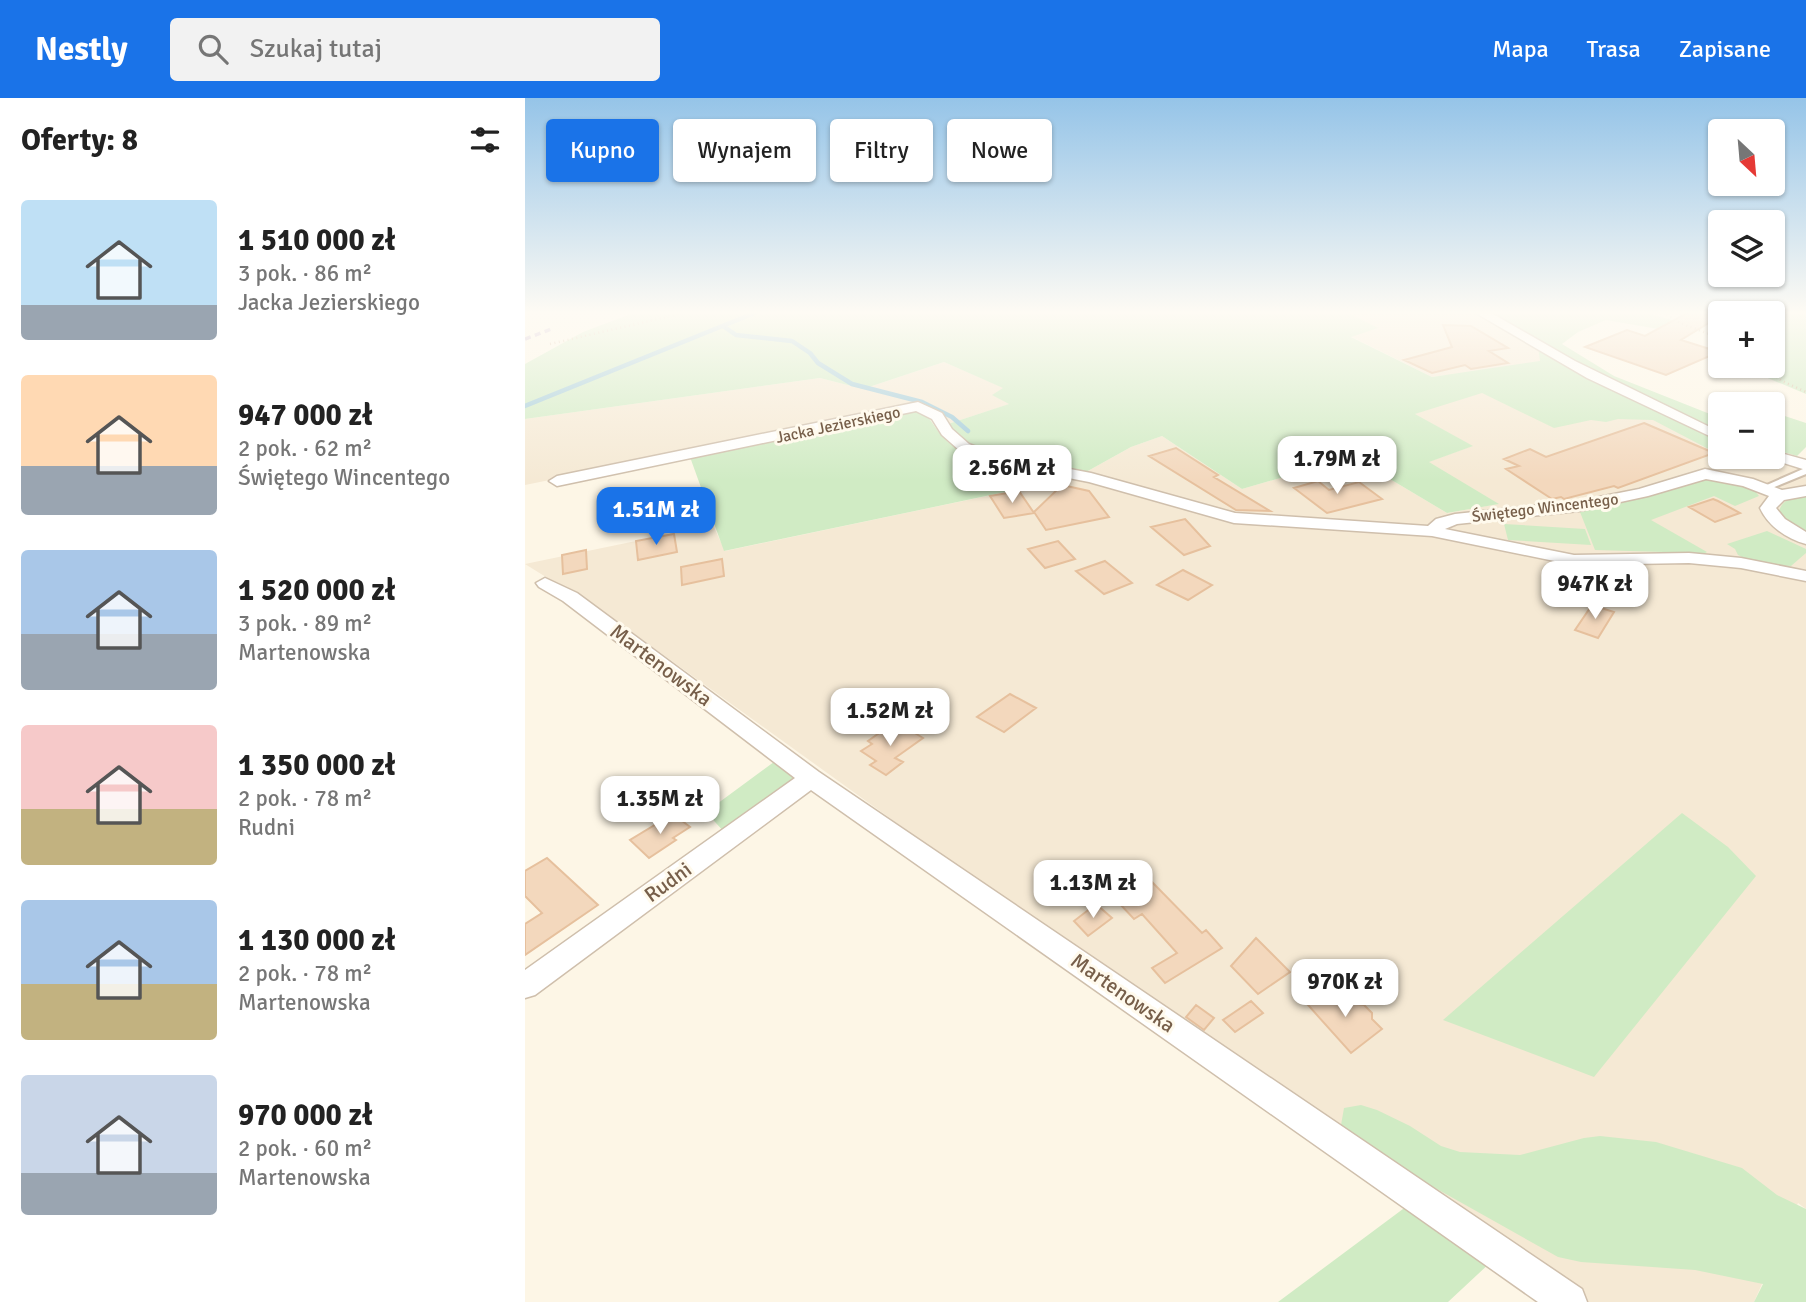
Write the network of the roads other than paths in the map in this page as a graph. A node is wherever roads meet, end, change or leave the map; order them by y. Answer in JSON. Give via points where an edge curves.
{"nodes":[{"id":1,"x":1578,"y":368,"type":"edge"},
{"id":2,"x":1708,"y":431,"type":"edge"},
{"id":3,"x":1785,"y":459,"type":"edge"},
{"id":4,"x":1803,"y":466,"type":"edge"},
{"id":5,"x":557,"y":481,"type":"dead end"},
{"id":6,"x":1764,"y":488,"type":"junction"},
{"id":7,"x":1806,"y":491,"type":"edge"},
{"id":8,"x":1780,"y":495,"type":"junction"},
{"id":9,"x":1432,"y":531,"type":"junction"},
{"id":10,"x":1806,"y":540,"type":"edge"},
{"id":11,"x":1804,"y":574,"type":"edge"},
{"id":12,"x":545,"y":583,"type":"dead end"},
{"id":13,"x":811,"y":778,"type":"junction"},
{"id":14,"x":525,"y":986,"type":"edge"},
{"id":15,"x":1569,"y":1302,"type":"edge"}],
"edges":[{"from":1,"to":2,"type":"street"},
{"from":3,"to":4,"type":"street"},
{"from":4,"to":6,"type":"lane"},
{"from":5,"to":9,"type":"street","name":"Jacka Jezierskiego","via":[[918,406],[937,416],[964,447],[992,459],[1091,478],[1223,515]]},
{"from":6,"to":8,"type":"street","name":"Świętego Wincentego"},
{"from":6,"to":9,"type":"street","name":"Świętego Wincentego","via":[[1705,474],[1579,506],[1455,519]]},
{"from":7,"to":8,"type":"street"},
{"from":8,"to":10,"type":"street","via":[[1770,503],[1770,514]]},
{"from":9,"to":11,"type":"street","via":[[1574,559],[1689,558]]},
{"from":12,"to":13,"type":"street","name":"Martenowska"},
{"from":13,"to":14,"type":"street","name":"Rudni"},
{"from":13,"to":15,"type":"street","name":"Martenowska"}]}
